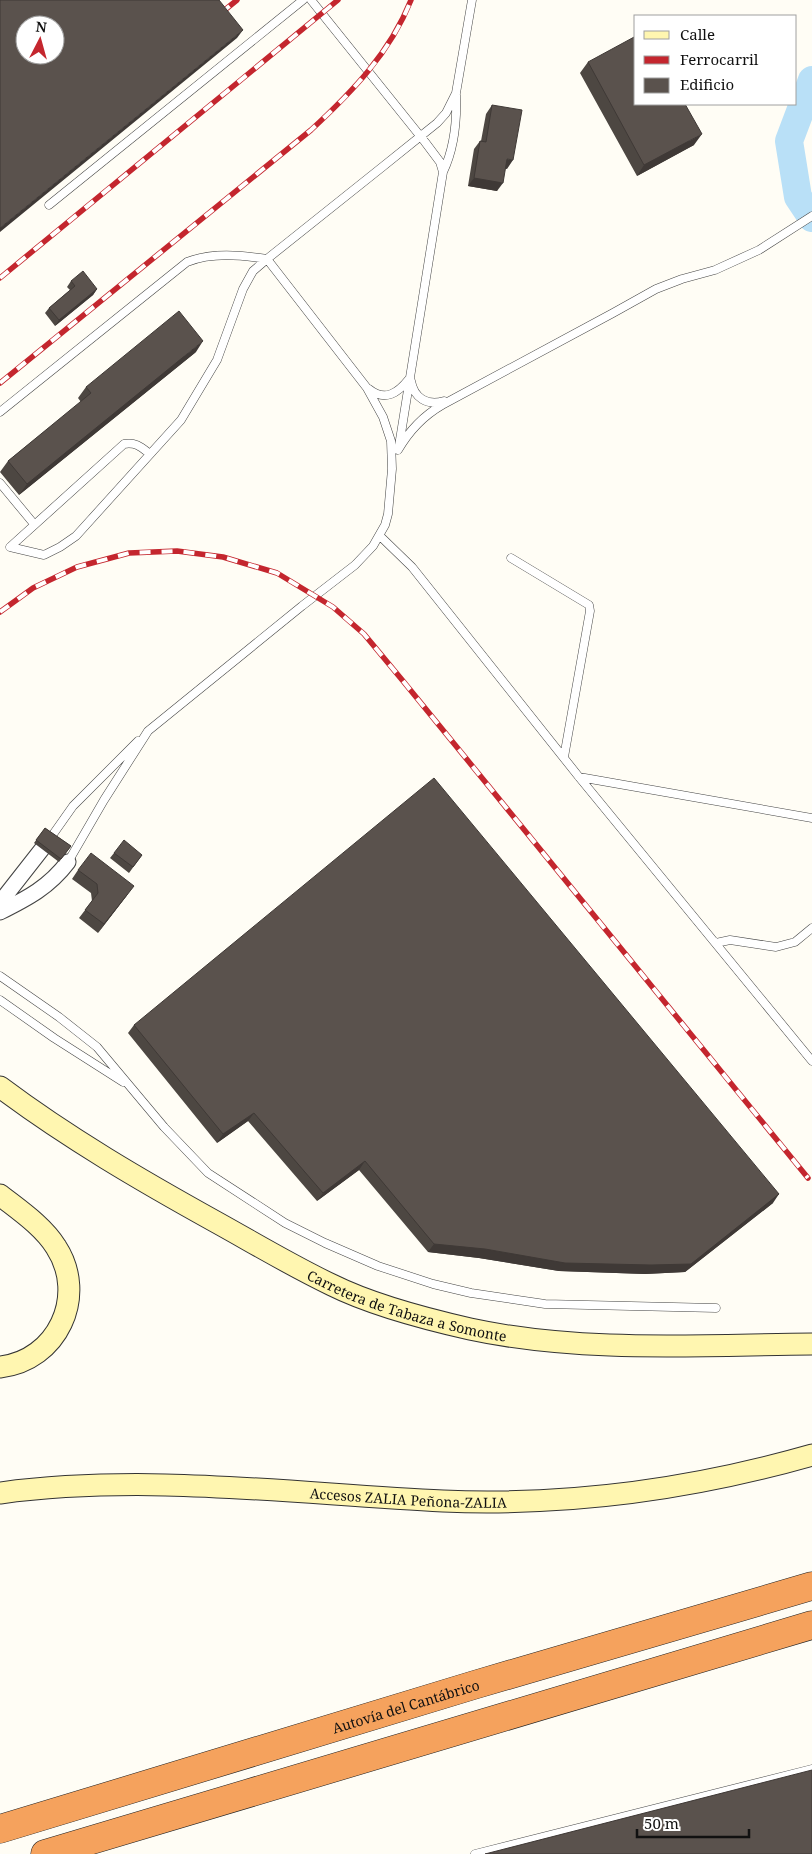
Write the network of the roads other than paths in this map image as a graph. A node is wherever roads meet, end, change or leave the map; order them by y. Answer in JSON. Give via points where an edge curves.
{"nodes":[{"id":1,"x":303,"y":0,"type":"edge"},
{"id":2,"x":311,"y":0,"type":"edge"},
{"id":3,"x":472,"y":0,"type":"edge"},
{"id":4,"x":456,"y":93,"type":"junction"},
{"id":5,"x":421,"y":136,"type":"junction"},
{"id":6,"x":443,"y":172,"type":"junction"},
{"id":7,"x":49,"y":205,"type":"dead end"},
{"id":8,"x":812,"y":216,"type":"edge"},
{"id":9,"x":267,"y":259,"type":"junction"},
{"id":10,"x":410,"y":378,"type":"junction"},
{"id":11,"x":367,"y":388,"type":"junction"},
{"id":12,"x":454,"y":398,"type":"junction"},
{"id":13,"x":0,"y":412,"type":"edge"},
{"id":14,"x":398,"y":450,"type":"junction"},
{"id":15,"x":150,"y":454,"type":"junction"},
{"id":16,"x":392,"y":469,"type":"junction"},
{"id":17,"x":0,"y":483,"type":"edge"},
{"id":18,"x":34,"y":524,"type":"junction"},
{"id":19,"x":380,"y":536,"type":"junction"},
{"id":20,"x":511,"y":558,"type":"dead end"},
{"id":21,"x":148,"y":731,"type":"junction"},
{"id":22,"x":564,"y":757,"type":"junction"},
{"id":23,"x":579,"y":777,"type":"junction"},
{"id":24,"x":812,"y":818,"type":"edge"},
{"id":25,"x":42,"y":849,"type":"joint"},
{"id":26,"x":68,"y":862,"type":"joint"},
{"id":27,"x":0,"y":911,"type":"edge"},
{"id":28,"x":812,"y":928,"type":"edge"},
{"id":29,"x":716,"y":943,"type":"junction"},
{"id":30,"x":0,"y":976,"type":"edge"},
{"id":31,"x":0,"y":1000,"type":"edge"},
{"id":32,"x":809,"y":1051,"type":"edge"},
{"id":33,"x":812,"y":1061,"type":"edge"},
{"id":34,"x":0,"y":1087,"type":"edge"},
{"id":35,"x":132,"y":1088,"type":"junction"},
{"id":36,"x":0,"y":1103,"type":"edge"},
{"id":37,"x":45,"y":1120,"type":"junction"},
{"id":38,"x":0,"y":1195,"type":"edge"},
{"id":39,"x":716,"y":1308,"type":"dead end"},
{"id":40,"x":812,"y":1344,"type":"edge"},
{"id":41,"x":0,"y":1367,"type":"edge"},
{"id":42,"x":812,"y":1454,"type":"edge"},
{"id":43,"x":0,"y":1493,"type":"edge"},
{"id":44,"x":812,"y":1586,"type":"edge"},
{"id":45,"x":812,"y":1625,"type":"edge"},
{"id":46,"x":812,"y":1768,"type":"edge"},
{"id":47,"x":0,"y":1829,"type":"edge"},
{"id":48,"x":45,"y":1854,"type":"edge"},
{"id":49,"x":475,"y":1854,"type":"edge"}],
"edges":[{"from":1,"to":7,"type":"lane"},
{"from":2,"to":5,"type":"lane"},
{"from":3,"to":4,"type":"lane"},
{"from":4,"to":5,"type":"lane","via":[[442,118]]},
{"from":4,"to":6,"type":"lane","via":[[457,114],[448,162]]},
{"from":5,"to":6,"type":"lane","via":[[440,162]]},
{"from":5,"to":9,"type":"lane"},
{"from":6,"to":10,"type":"lane"},
{"from":8,"to":12,"type":"lane","via":[[759,250],[715,270],[643,295]]},
{"from":9,"to":11,"type":"lane"},
{"from":9,"to":13,"type":"lane","via":[[212,255],[187,262]]},
{"from":9,"to":15,"type":"lane","via":[[253,271],[243,289],[217,360],[180,420]]},
{"from":10,"to":11,"type":"lane","via":[[402,389],[390,395],[377,394]]},
{"from":10,"to":12,"type":"lane","via":[[418,398],[441,402]]},
{"from":10,"to":14,"type":"lane"},
{"from":11,"to":16,"type":"lane","via":[[392,441]]},
{"from":12,"to":14,"type":"lane","via":[[424,417]]},
{"from":14,"to":16,"type":"lane"},
{"from":15,"to":18,"type":"lane","via":[[139,445],[124,444]]},
{"from":15,"to":18,"type":"lane","via":[[76,536],[60,547],[44,555],[10,547]]},
{"from":16,"to":19,"type":"lane","via":[[388,514]]},
{"from":17,"to":18,"type":"lane"},
{"from":19,"to":21,"type":"lane","via":[[355,565]]},
{"from":19,"to":22,"type":"lane","via":[[412,567]]},
{"from":20,"to":22,"type":"lane","via":[[589,605]]},
{"from":21,"to":25,"type":"lane","via":[[73,806]]},
{"from":21,"to":26,"type":"lane"},
{"from":22,"to":23,"type":"lane"},
{"from":23,"to":24,"type":"lane"},
{"from":23,"to":29,"type":"lane"},
{"from":25,"to":27,"type":"street","via":[[6,895]]},
{"from":26,"to":27,"type":"street","via":[[34,895]]},
{"from":28,"to":29,"type":"lane","via":[[795,942],[776,947],[730,940]]},
{"from":29,"to":32,"type":"lane"},
{"from":30,"to":35,"type":"lane","via":[[97,1047]]},
{"from":31,"to":35,"type":"lane"},
{"from":32,"to":33,"type":"lane"},
{"from":34,"to":37,"type":"street","name":"Carretera de Tabaza a Somonte"},
{"from":35,"to":39,"type":"lane","via":[[208,1173],[285,1223],[378,1266],[471,1293],[545,1304]]},
{"from":36,"to":37,"type":"street","name":"Carretera de Tabaza a Somonte"},
{"from":37,"to":40,"type":"street","name":"Carretera de Tabaza a Somonte","via":[[178,1201],[333,1286],[397,1310],[471,1329],[547,1341],[640,1346]]},
{"from":38,"to":41,"type":"street","via":[[47,1235],[67,1273],[68,1302],[53,1339],[43,1349],[27,1359]]},
{"from":42,"to":43,"type":"street","name":"Accesos ZALIA Peñona-ZALIA","via":[[771,1467],[628,1494],[543,1501],[445,1501],[186,1486],[112,1485]]},
{"from":44,"to":47,"type":"highway","name":"Autovía del Cantábrico"},
{"from":45,"to":48,"type":"highway"},
{"from":46,"to":49,"type":"lane"}]}
